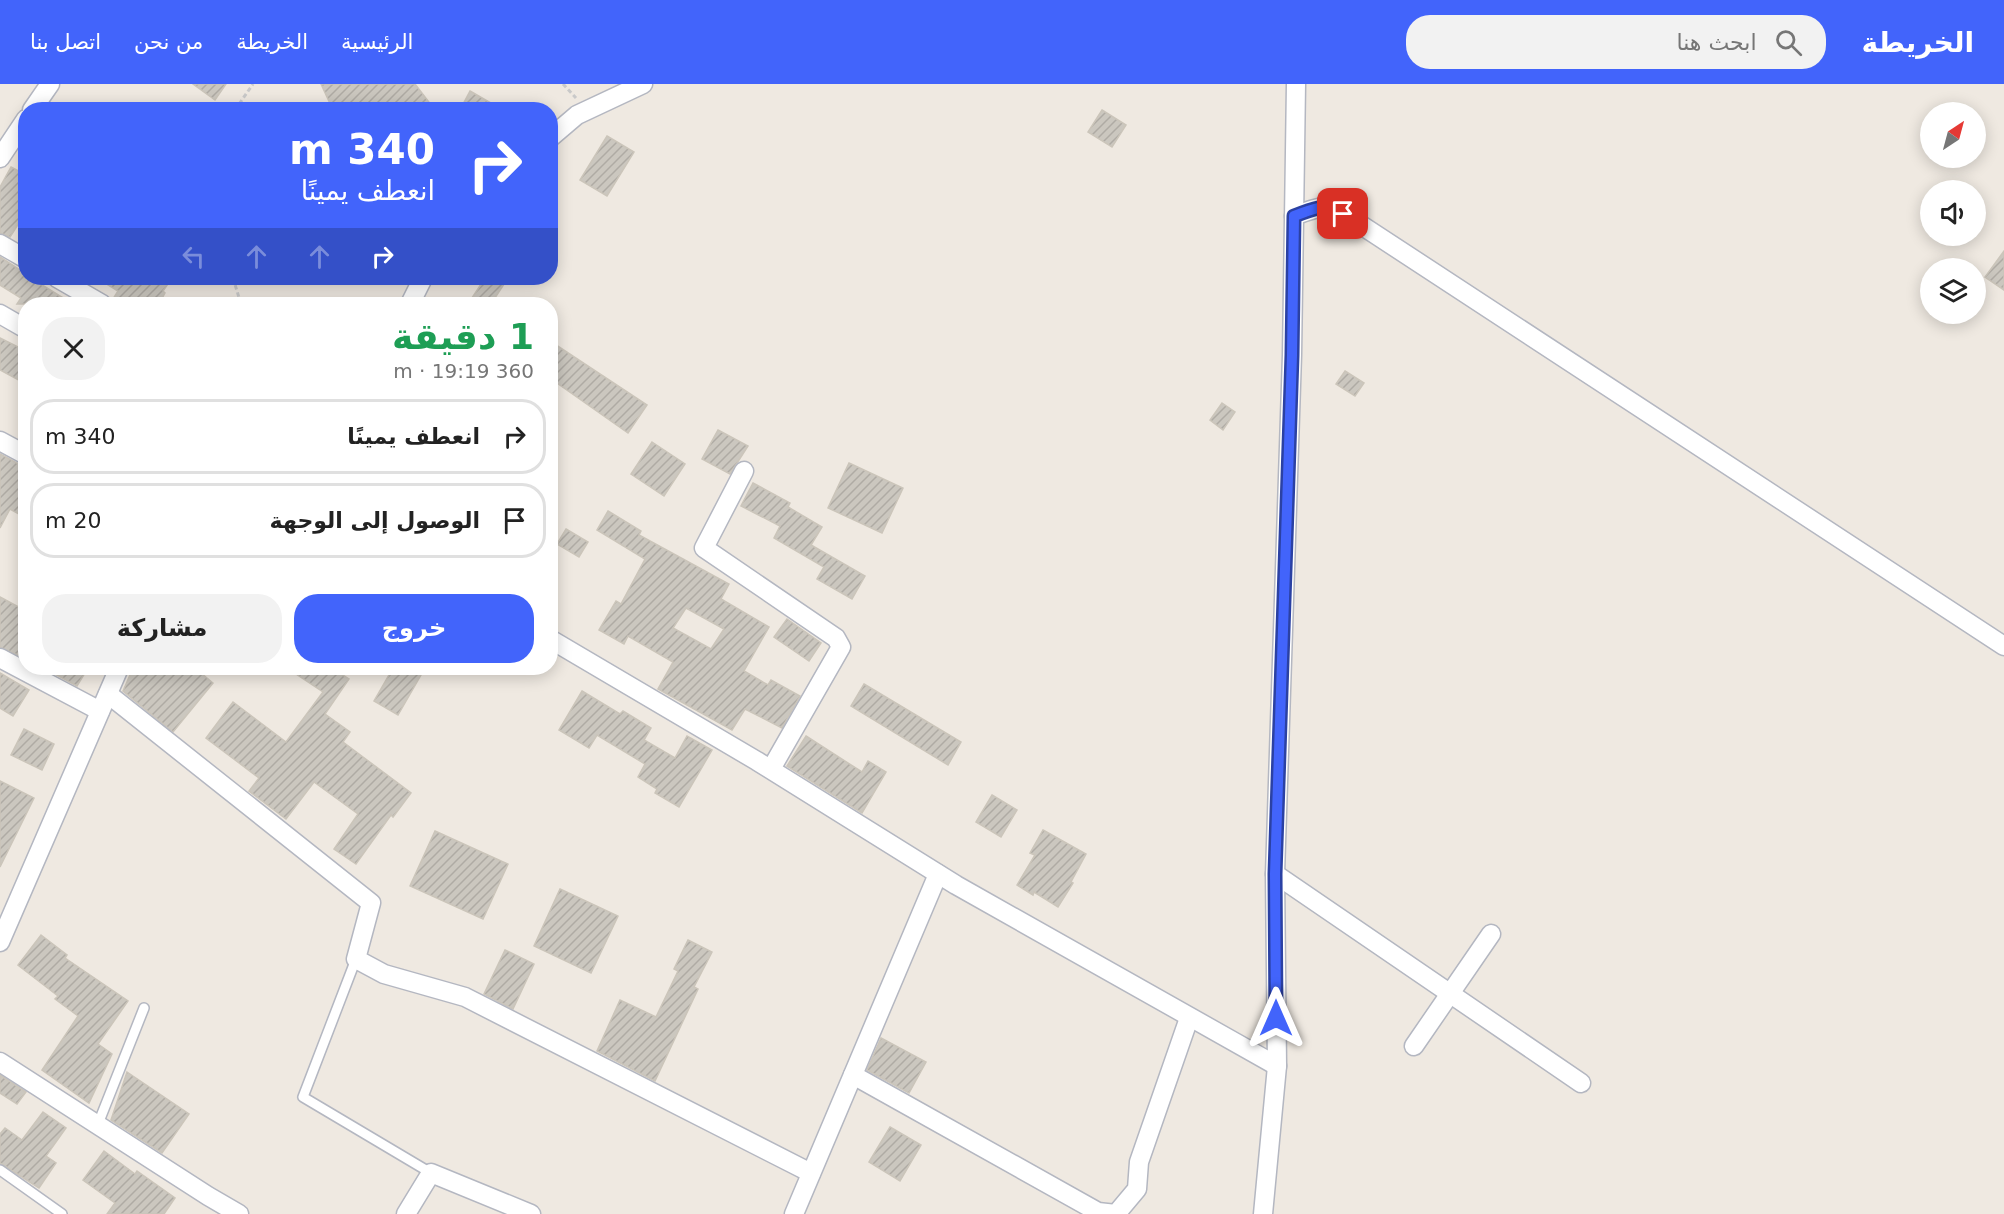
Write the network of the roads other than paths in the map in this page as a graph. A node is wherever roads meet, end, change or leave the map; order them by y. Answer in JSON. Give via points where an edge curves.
{"nodes":[{"id":1,"x":50,"y":84,"type":"edge"},
{"id":2,"x":643,"y":84,"type":"edge"},
{"id":3,"x":1296,"y":84,"type":"edge"},
{"id":4,"x":38,"y":102,"type":"edge"},
{"id":5,"x":14,"y":125,"type":"edge"},
{"id":6,"x":558,"y":131,"type":"edge"},
{"id":7,"x":0,"y":158,"type":"edge"},
{"id":8,"x":1294,"y":216,"type":"junction"},
{"id":9,"x":0,"y":244,"type":"edge"},
{"id":10,"x":18,"y":254,"type":"edge"},
{"id":11,"x":69,"y":285,"type":"edge"},
{"id":12,"x":90,"y":297,"type":"edge"},
{"id":13,"x":0,"y":314,"type":"edge"},
{"id":14,"x":18,"y":324,"type":"edge"},
{"id":15,"x":0,"y":441,"type":"edge"},
{"id":16,"x":18,"y":451,"type":"edge"},
{"id":17,"x":744,"y":471,"type":"dead end"},
{"id":18,"x":558,"y":644,"type":"edge"},
{"id":19,"x":2004,"y":646,"type":"edge"},
{"id":20,"x":0,"y":658,"type":"edge"},
{"id":21,"x":18,"y":668,"type":"edge"},
{"id":22,"x":32,"y":675,"type":"edge"},
{"id":23,"x":115,"y":675,"type":"edge"},
{"id":24,"x":108,"y":694,"type":"junction"},
{"id":25,"x":100,"y":711,"type":"junction"},
{"id":26,"x":771,"y":769,"type":"junction"},
{"id":27,"x":938,"y":874,"type":"junction"},
{"id":28,"x":1275,"y":874,"type":"junction"},
{"id":29,"x":1491,"y":934,"type":"dead end"},
{"id":30,"x":0,"y":942,"type":"edge"},
{"id":31,"x":357,"y":959,"type":"junction"},
{"id":32,"x":1450,"y":994,"type":"junction"},
{"id":33,"x":144,"y":1008,"type":"dead end"},
{"id":34,"x":1189,"y":1018,"type":"junction"},
{"id":35,"x":1414,"y":1046,"type":"dead end"},
{"id":36,"x":0,"y":1062,"type":"edge"},
{"id":37,"x":1277,"y":1066,"type":"junction"},
{"id":38,"x":853,"y":1075,"type":"junction"},
{"id":39,"x":1581,"y":1083,"type":"dead end"},
{"id":40,"x":98,"y":1124,"type":"junction"},
{"id":41,"x":0,"y":1170,"type":"edge"},
{"id":42,"x":431,"y":1173,"type":"junction"},
{"id":43,"x":811,"y":1173,"type":"junction"},
{"id":44,"x":62,"y":1214,"type":"edge"},
{"id":45,"x":239,"y":1214,"type":"edge"},
{"id":46,"x":406,"y":1214,"type":"edge"},
{"id":47,"x":531,"y":1214,"type":"edge"},
{"id":48,"x":794,"y":1214,"type":"edge"},
{"id":49,"x":1263,"y":1214,"type":"edge"}],
"edges":[{"from":1,"to":4,"type":"street"},
{"from":2,"to":6,"type":"street","via":[[577,115]]},
{"from":3,"to":8,"type":"street"},
{"from":5,"to":7,"type":"street"},
{"from":8,"to":19,"type":"street","via":[[1332,207]]},
{"from":8,"to":28,"type":"street"},
{"from":9,"to":10,"type":"street"},
{"from":11,"to":12,"type":"street"},
{"from":13,"to":14,"type":"street"},
{"from":15,"to":16,"type":"street"},
{"from":17,"to":26,"type":"street","via":[[705,548],[836,638],[841,647]]},
{"from":18,"to":26,"type":"street"},
{"from":20,"to":21,"type":"street"},
{"from":22,"to":25,"type":"street"},
{"from":23,"to":24,"type":"street"},
{"from":24,"to":25,"type":"street"},
{"from":24,"to":31,"type":"street","via":[[371,903]]},
{"from":25,"to":30,"type":"street"},
{"from":26,"to":27,"type":"street"},
{"from":27,"to":34,"type":"street"},
{"from":27,"to":38,"type":"street"},
{"from":28,"to":32,"type":"street"},
{"from":28,"to":37,"type":"street"},
{"from":29,"to":32,"type":"street"},
{"from":31,"to":42,"type":"lane","via":[[303,1098]]},
{"from":31,"to":43,"type":"street","via":[[384,974],[465,997]]},
{"from":32,"to":35,"type":"street"},
{"from":32,"to":39,"type":"street"},
{"from":33,"to":40,"type":"lane"},
{"from":34,"to":37,"type":"street"},
{"from":34,"to":38,"type":"street","via":[[1139,1162],[1137,1189],[1116,1214],[1098,1212]]},
{"from":36,"to":40,"type":"street"},
{"from":37,"to":49,"type":"street"},
{"from":38,"to":43,"type":"street"},
{"from":40,"to":45,"type":"street"},
{"from":41,"to":44,"type":"lane"},
{"from":42,"to":46,"type":"street"},
{"from":42,"to":47,"type":"street"},
{"from":43,"to":48,"type":"street"}]}
